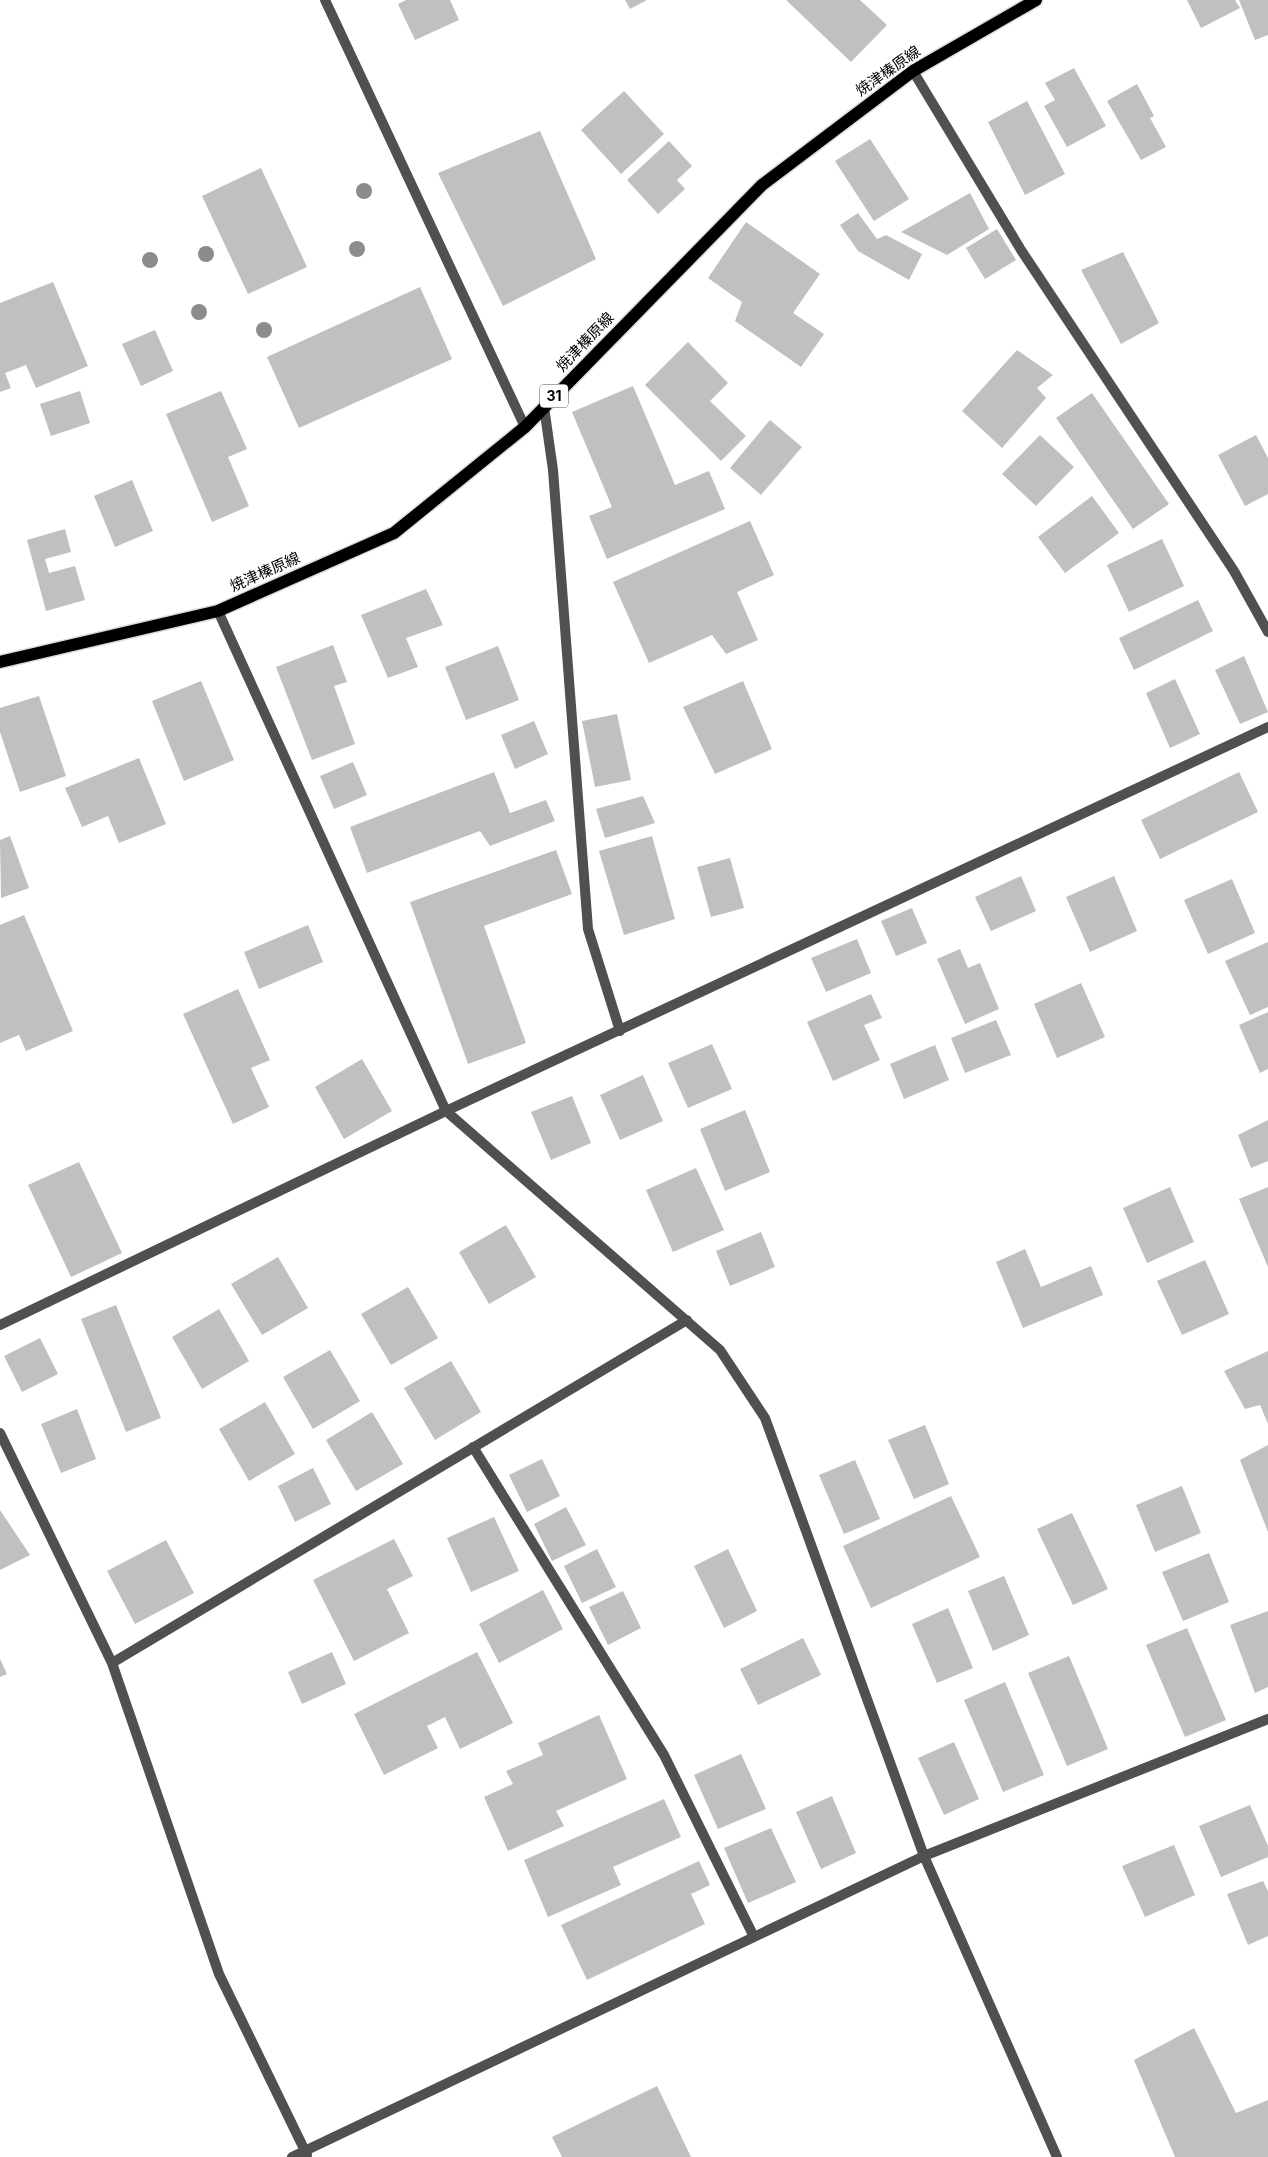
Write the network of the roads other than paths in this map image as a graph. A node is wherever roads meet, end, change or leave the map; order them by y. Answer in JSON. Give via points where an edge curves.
{"nodes":[{"id":1,"x":325,"y":0,"type":"edge"},
{"id":2,"x":1036,"y":0,"type":"edge"},
{"id":3,"x":913,"y":71,"type":"junction"},
{"id":4,"x":544,"y":406,"type":"junction"},
{"id":5,"x":524,"y":427,"type":"junction"},
{"id":6,"x":218,"y":611,"type":"junction"},
{"id":7,"x":1268,"y":632,"type":"edge"},
{"id":8,"x":0,"y":662,"type":"edge"},
{"id":9,"x":1268,"y":727,"type":"edge"},
{"id":10,"x":620,"y":1030,"type":"junction"},
{"id":11,"x":446,"y":1111,"type":"junction"},
{"id":12,"x":687,"y":1320,"type":"junction"},
{"id":13,"x":0,"y":1325,"type":"edge"},
{"id":14,"x":0,"y":1433,"type":"edge"},
{"id":15,"x":473,"y":1447,"type":"junction"},
{"id":16,"x":112,"y":1663,"type":"junction"},
{"id":17,"x":1268,"y":1719,"type":"edge"},
{"id":18,"x":924,"y":1856,"type":"junction"},
{"id":19,"x":754,"y":1937,"type":"junction"},
{"id":20,"x":306,"y":2154,"type":"edge"},
{"id":21,"x":292,"y":2157,"type":"edge"},
{"id":22,"x":1057,"y":2157,"type":"edge"}],
"edges":[{"from":1,"to":5,"type":"street"},
{"from":2,"to":3,"type":"main road","name":"焼津榛原線","number":"31"},
{"from":3,"to":4,"type":"main road","name":"焼津榛原線","number":"31","via":[[762,185]]},
{"from":3,"to":7,"type":"street","via":[[1021,250],[1234,570]]},
{"from":4,"to":5,"type":"main road","name":"焼津榛原線","number":"31"},
{"from":4,"to":10,"type":"street","via":[[553,470],[588,929]]},
{"from":5,"to":6,"type":"main road","name":"焼津榛原線","number":"31","via":[[394,533]]},
{"from":6,"to":8,"type":"main road","name":"焼津榛原線","number":"31"},
{"from":6,"to":11,"type":"street"},
{"from":9,"to":10,"type":"street"},
{"from":10,"to":11,"type":"street"},
{"from":11,"to":12,"type":"street"},
{"from":11,"to":13,"type":"street"},
{"from":12,"to":15,"type":"street"},
{"from":12,"to":18,"type":"street","via":[[720,1350],[765,1418]]},
{"from":14,"to":16,"type":"street"},
{"from":15,"to":16,"type":"street"},
{"from":15,"to":19,"type":"street","via":[[664,1755]]},
{"from":16,"to":20,"type":"street","via":[[220,1974]]},
{"from":17,"to":18,"type":"street"},
{"from":18,"to":19,"type":"street"},
{"from":18,"to":22,"type":"street"},
{"from":19,"to":20,"type":"street"},
{"from":20,"to":21,"type":"street"}]}
